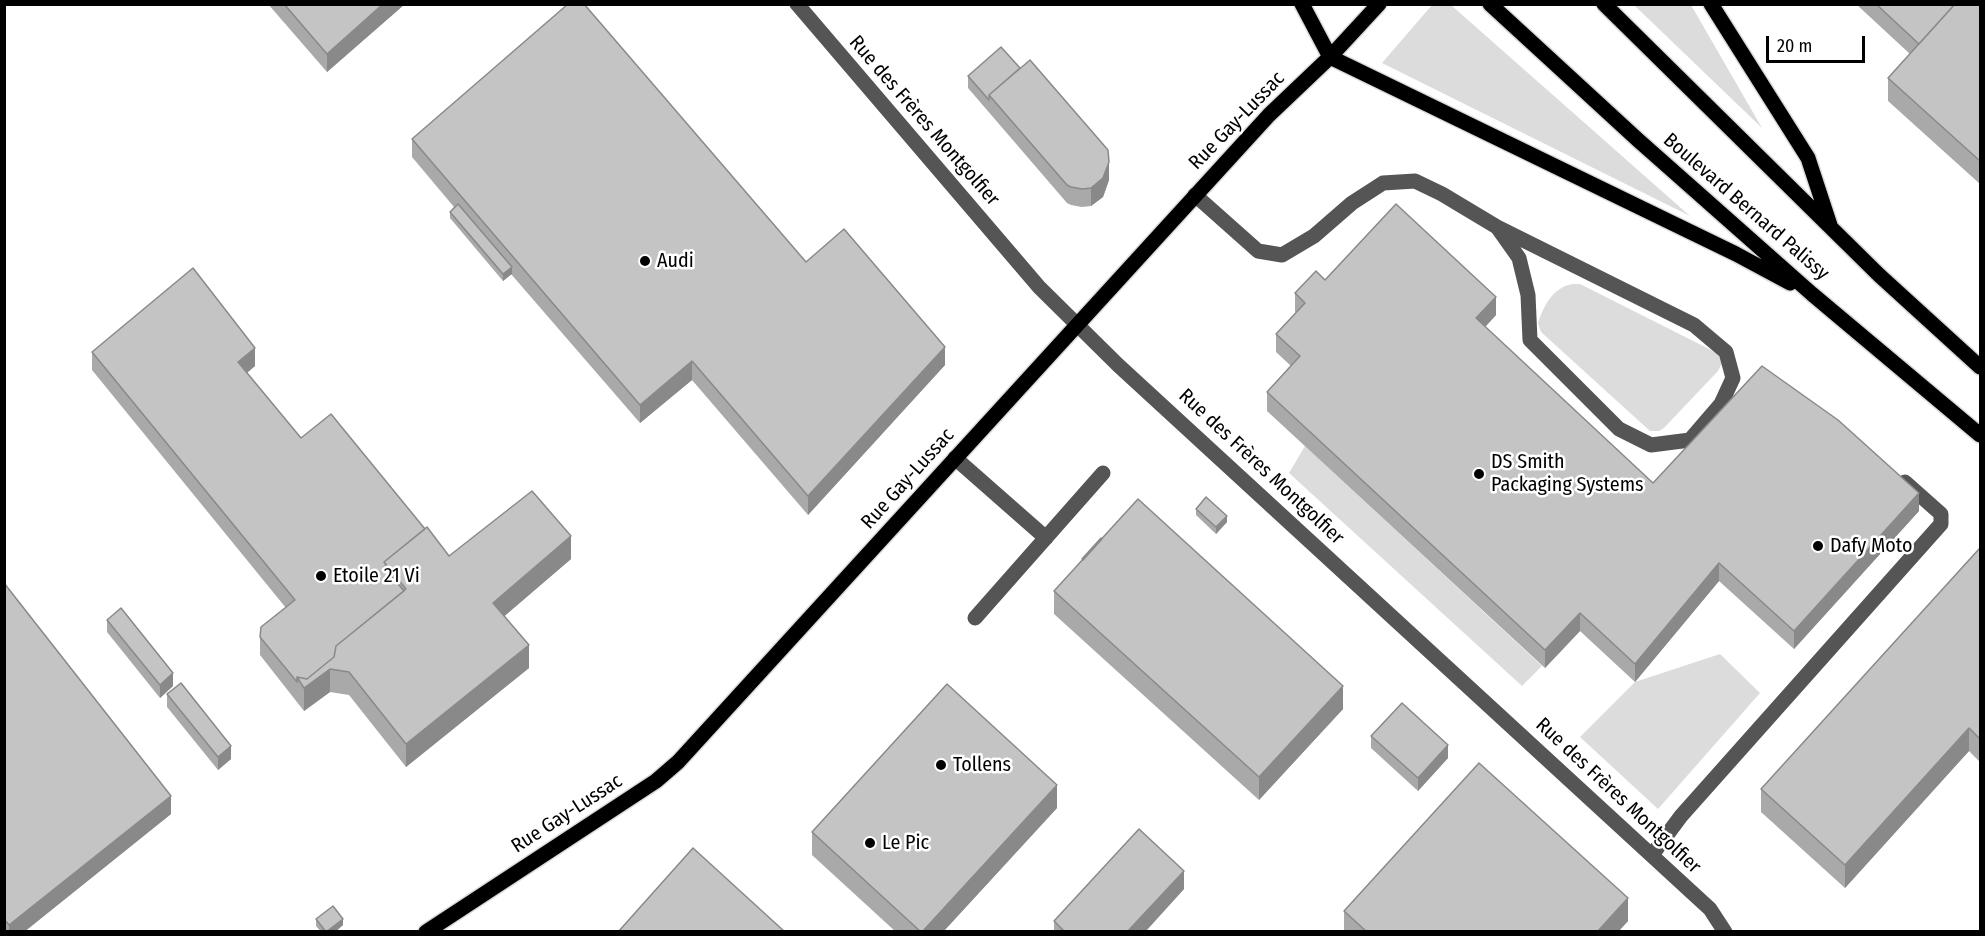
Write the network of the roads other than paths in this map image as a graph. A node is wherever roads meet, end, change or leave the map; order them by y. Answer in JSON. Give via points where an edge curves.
{"nodes":[{"id":1,"x":797,"y":4,"type":"edge"},
{"id":2,"x":1302,"y":4,"type":"edge"},
{"id":3,"x":1379,"y":4,"type":"edge"},
{"id":4,"x":1490,"y":4,"type":"edge"},
{"id":5,"x":1592,"y":4,"type":"edge"},
{"id":6,"x":1711,"y":4,"type":"edge"},
{"id":7,"x":1608,"y":9,"type":"edge"},
{"id":8,"x":1330,"y":57,"type":"junction"},
{"id":9,"x":1195,"y":195,"type":"junction"},
{"id":10,"x":1497,"y":227,"type":"junction"},
{"id":11,"x":1831,"y":228,"type":"junction"},
{"id":12,"x":1812,"y":294,"type":"junction"},
{"id":13,"x":1077,"y":324,"type":"junction"},
{"id":14,"x":1980,"y":367,"type":"edge"},
{"id":15,"x":1980,"y":435,"type":"edge"},
{"id":16,"x":955,"y":458,"type":"junction"},
{"id":17,"x":1103,"y":473,"type":"dead end"},
{"id":18,"x":1902,"y":480,"type":"edge"},
{"id":19,"x":1046,"y":538,"type":"junction"},
{"id":20,"x":975,"y":618,"type":"dead end"},
{"id":21,"x":1652,"y":855,"type":"junction"},
{"id":22,"x":426,"y":932,"type":"edge"},
{"id":23,"x":1725,"y":932,"type":"edge"}],
"edges":[{"from":1,"to":13,"type":"street","name":"Rue des Frères Montgolfier","via":[[1039,287]]},
{"from":2,"to":8,"type":"main road"},
{"from":3,"to":8,"type":"main road","name":"Rue Gay-Lussac"},
{"from":4,"to":12,"type":"main road","name":"Boulevard Bernard Palissy"},
{"from":5,"to":7,"type":"main road","name":"Boulevard Bernard Palissy"},
{"from":6,"to":11,"type":"main road","via":[[1808,158]]},
{"from":7,"to":11,"type":"main road","name":"Boulevard Bernard Palissy"},
{"from":8,"to":9,"type":"main road","name":"Rue Gay-Lussac","via":[[1269,115]]},
{"from":8,"to":12,"type":"main road"},
{"from":9,"to":10,"type":"street","via":[[1258,251],[1282,255],[1314,236],[1352,202],[1383,183],[1415,181]]},
{"from":9,"to":13,"type":"main road","name":"Rue Gay-Lussac"},
{"from":10,"to":10,"type":"street","via":[[1694,325],[1726,352],[1732,378],[1720,404],[1690,440],[1651,445],[1619,429],[1530,340],[1528,295],[1519,258]]},
{"from":11,"to":14,"type":"main road","name":"Boulevard Bernard Palissy"},
{"from":12,"to":15,"type":"main road","name":"Boulevard Bernard Palissy"},
{"from":13,"to":16,"type":"main road","name":"Rue Gay-Lussac"},
{"from":13,"to":21,"type":"street","name":"Rue des Frères Montgolfier"},
{"from":16,"to":19,"type":"street"},
{"from":16,"to":22,"type":"main road","name":"Rue Gay-Lussac","via":[[678,762],[656,781]]},
{"from":17,"to":19,"type":"street"},
{"from":18,"to":21,"type":"street","via":[[1941,514],[1941,524],[1681,816]]},
{"from":19,"to":20,"type":"street"},
{"from":21,"to":23,"type":"street","name":"Rue des Frères Montgolfier","via":[[1710,909]]}]}
